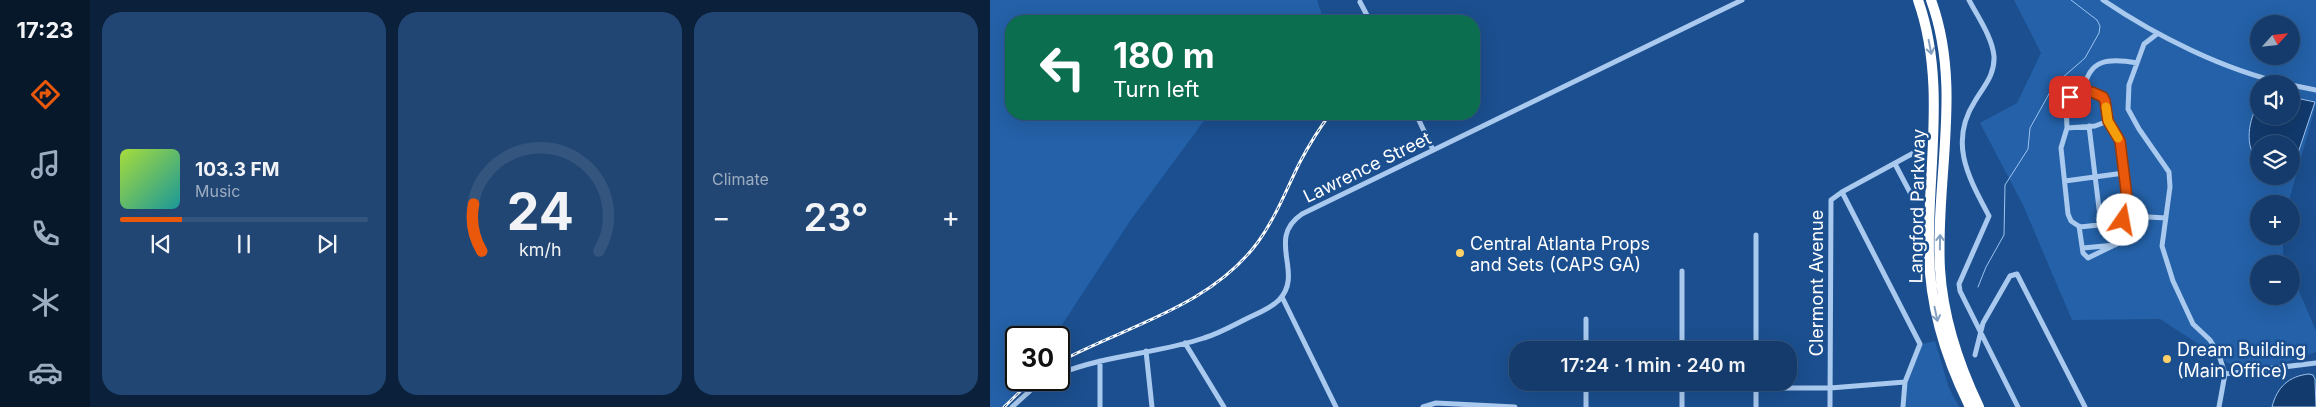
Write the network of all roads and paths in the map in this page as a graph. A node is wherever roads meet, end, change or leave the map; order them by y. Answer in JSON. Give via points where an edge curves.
{"nodes":[{"id":1,"x":1742,"y":0,"type":"edge"},
{"id":2,"x":1918,"y":0,"type":"edge"},
{"id":3,"x":1931,"y":0,"type":"edge"},
{"id":4,"x":1969,"y":0,"type":"edge"},
{"id":5,"x":2103,"y":0,"type":"edge"},
{"id":6,"x":1360,"y":2,"type":"dead end"},
{"id":7,"x":1367,"y":15,"type":"edge"},
{"id":8,"x":2157,"y":34,"type":"junction"},
{"id":9,"x":2137,"y":63,"type":"junction"},
{"id":10,"x":2257,"y":75,"type":"edge"},
{"id":11,"x":2300,"y":87,"type":"edge"},
{"id":12,"x":2316,"y":90,"type":"edge"},
{"id":13,"x":2084,"y":92,"type":"junction"},
{"id":14,"x":1419,"y":120,"type":"edge"},
{"id":15,"x":2108,"y":121,"type":"junction"},
{"id":16,"x":2089,"y":126,"type":"junction"},
{"id":17,"x":2067,"y":128,"type":"junction"},
{"id":18,"x":1433,"y":150,"type":"junction"},
{"id":19,"x":1919,"y":150,"type":"dead end"},
{"id":20,"x":1895,"y":164,"type":"junction"},
{"id":21,"x":2124,"y":173,"type":"junction"},
{"id":22,"x":2094,"y":177,"type":"junction"},
{"id":23,"x":2064,"y":181,"type":"junction"},
{"id":24,"x":1842,"y":192,"type":"junction"},
{"id":25,"x":1914,"y":200,"type":"dead end"},
{"id":26,"x":2131,"y":216,"type":"junction"},
{"id":27,"x":2166,"y":218,"type":"junction"},
{"id":28,"x":2104,"y":225,"type":"junction"},
{"id":29,"x":2079,"y":226,"type":"junction"},
{"id":30,"x":1756,"y":234,"type":"dead end"},
{"id":31,"x":2115,"y":245,"type":"junction"},
{"id":32,"x":2083,"y":248,"type":"junction"},
{"id":33,"x":1682,"y":272,"type":"dead end"},
{"id":34,"x":1282,"y":297,"type":"junction"},
{"id":35,"x":1586,"y":319,"type":"dead end"},
{"id":36,"x":1980,"y":331,"type":"junction"},
{"id":37,"x":1586,"y":341,"type":"edge"},
{"id":38,"x":1682,"y":341,"type":"edge"},
{"id":39,"x":1756,"y":341,"type":"edge"},
{"id":40,"x":1185,"y":343,"type":"junction"},
{"id":41,"x":1146,"y":351,"type":"junction"},
{"id":42,"x":1974,"y":355,"type":"dead end"},
{"id":43,"x":1100,"y":361,"type":"junction"},
{"id":44,"x":2316,"y":363,"type":"edge"},
{"id":45,"x":1070,"y":371,"type":"edge"},
{"id":46,"x":2225,"y":374,"type":"junction"},
{"id":47,"x":1905,"y":382,"type":"junction"},
{"id":48,"x":1797,"y":387,"type":"edge"},
{"id":49,"x":1830,"y":388,"type":"junction"},
{"id":50,"x":1030,"y":391,"type":"edge"},
{"id":51,"x":1586,"y":391,"type":"edge"},
{"id":52,"x":1682,"y":391,"type":"edge"},
{"id":53,"x":1756,"y":391,"type":"edge"},
{"id":54,"x":1012,"y":407,"type":"edge"},
{"id":55,"x":1100,"y":407,"type":"edge"},
{"id":56,"x":1152,"y":407,"type":"edge"},
{"id":57,"x":1224,"y":407,"type":"edge"},
{"id":58,"x":1336,"y":407,"type":"edge"},
{"id":59,"x":1423,"y":407,"type":"edge"},
{"id":60,"x":1514,"y":407,"type":"edge"},
{"id":61,"x":1586,"y":407,"type":"edge"},
{"id":62,"x":1682,"y":407,"type":"edge"},
{"id":63,"x":1756,"y":407,"type":"edge"},
{"id":64,"x":1830,"y":407,"type":"edge"},
{"id":65,"x":1903,"y":407,"type":"edge"},
{"id":66,"x":1970,"y":407,"type":"edge"},
{"id":67,"x":1980,"y":407,"type":"edge"},
{"id":68,"x":2018,"y":407,"type":"edge"},
{"id":69,"x":2085,"y":407,"type":"edge"},
{"id":70,"x":2219,"y":407,"type":"edge"}],
"edges":[{"from":1,"to":18,"type":"street","name":"Lawrence Street"},
{"from":2,"to":66,"type":"highway","name":"Langford Parkway","one_way":true,"via":[[1932,59],[1935,94],[1929,254],[1932,294],[1945,349]]},
{"from":67,"to":3,"type":"highway","name":"Langford Parkway","one_way":true,"via":[[1952,340],[1941,286],[1946,90],[1941,36]]},
{"from":4,"to":36,"type":"street","via":[[1994,55],[1991,76],[1969,112],[1962,141],[1966,170],[1989,216],[1959,284]]},
{"from":5,"to":8,"type":"street"},
{"from":6,"to":7,"type":"street"},
{"from":8,"to":9,"type":"street","via":[[2144,44]]},
{"from":8,"to":10,"type":"street"},
{"from":9,"to":13,"type":"street","via":[[2109,60],[2100,63],[2087,78]]},
{"from":9,"to":27,"type":"street","via":[[2129,85],[2128,108],[2169,172]]},
{"from":11,"to":12,"type":"street"},
{"from":13,"to":15,"type":"street","via":[[2103,97]]},
{"from":13,"to":17,"type":"street","via":[[2070,97],[2068,101],[2065,110]]},
{"from":14,"to":18,"type":"street"},
{"from":15,"to":16,"type":"street"},
{"from":15,"to":21,"type":"street","via":[[2120,141]]},
{"from":16,"to":17,"type":"street"},
{"from":16,"to":22,"type":"street"},
{"from":17,"to":23,"type":"street","via":[[2061,148]]},
{"from":18,"to":34,"type":"street","name":"Lawrence Street","via":[[1294,219],[1284,238],[1289,278]]},
{"from":19,"to":20,"type":"street","name":"Clermont Avenue"},
{"from":20,"to":24,"type":"street","name":"Clermont Avenue"},
{"from":20,"to":25,"type":"street"},
{"from":21,"to":22,"type":"street"},
{"from":21,"to":26,"type":"street"},
{"from":22,"to":23,"type":"street"},
{"from":22,"to":28,"type":"street"},
{"from":23,"to":29,"type":"street","via":[[2070,218]]},
{"from":24,"to":47,"type":"street","via":[[1920,344]]},
{"from":24,"to":49,"type":"street","name":"Clermont Avenue","via":[[1833,197],[1829,205]]},
{"from":26,"to":27,"type":"street"},
{"from":26,"to":28,"type":"street"},
{"from":26,"to":31,"type":"street","via":[[2139,233]]},
{"from":27,"to":46,"type":"street","via":[[2162,246],[2173,281],[2193,324],[2215,346]]},
{"from":28,"to":29,"type":"street"},
{"from":28,"to":31,"type":"street"},
{"from":29,"to":32,"type":"street"},
{"from":30,"to":39,"type":"street"},
{"from":31,"to":32,"type":"street"},
{"from":31,"to":32,"type":"street","via":[[2088,258]]},
{"from":33,"to":38,"type":"street"},
{"from":34,"to":40,"type":"street","via":[[1271,307],[1220,332]]},
{"from":34,"to":58,"type":"street"},
{"from":35,"to":37,"type":"street"},
{"from":36,"to":42,"type":"street"},
{"from":36,"to":68,"type":"street"},
{"from":36,"to":69,"type":"street","via":[[2010,276],[2017,274]]},
{"from":40,"to":41,"type":"street"},
{"from":40,"to":57,"type":"street"},
{"from":41,"to":43,"type":"street"},
{"from":41,"to":56,"type":"street"},
{"from":43,"to":45,"type":"street"},
{"from":43,"to":55,"type":"street"},
{"from":44,"to":46,"type":"street"},
{"from":46,"to":70,"type":"street"},
{"from":47,"to":49,"type":"street"},
{"from":47,"to":65,"type":"street"},
{"from":48,"to":49,"type":"street"},
{"from":49,"to":64,"type":"street","name":"Clermont Avenue"},
{"from":50,"to":54,"type":"street"},
{"from":51,"to":61,"type":"street"},
{"from":52,"to":62,"type":"street"},
{"from":53,"to":63,"type":"street"},
{"from":59,"to":60,"type":"street","via":[[1436,403]]}]}
